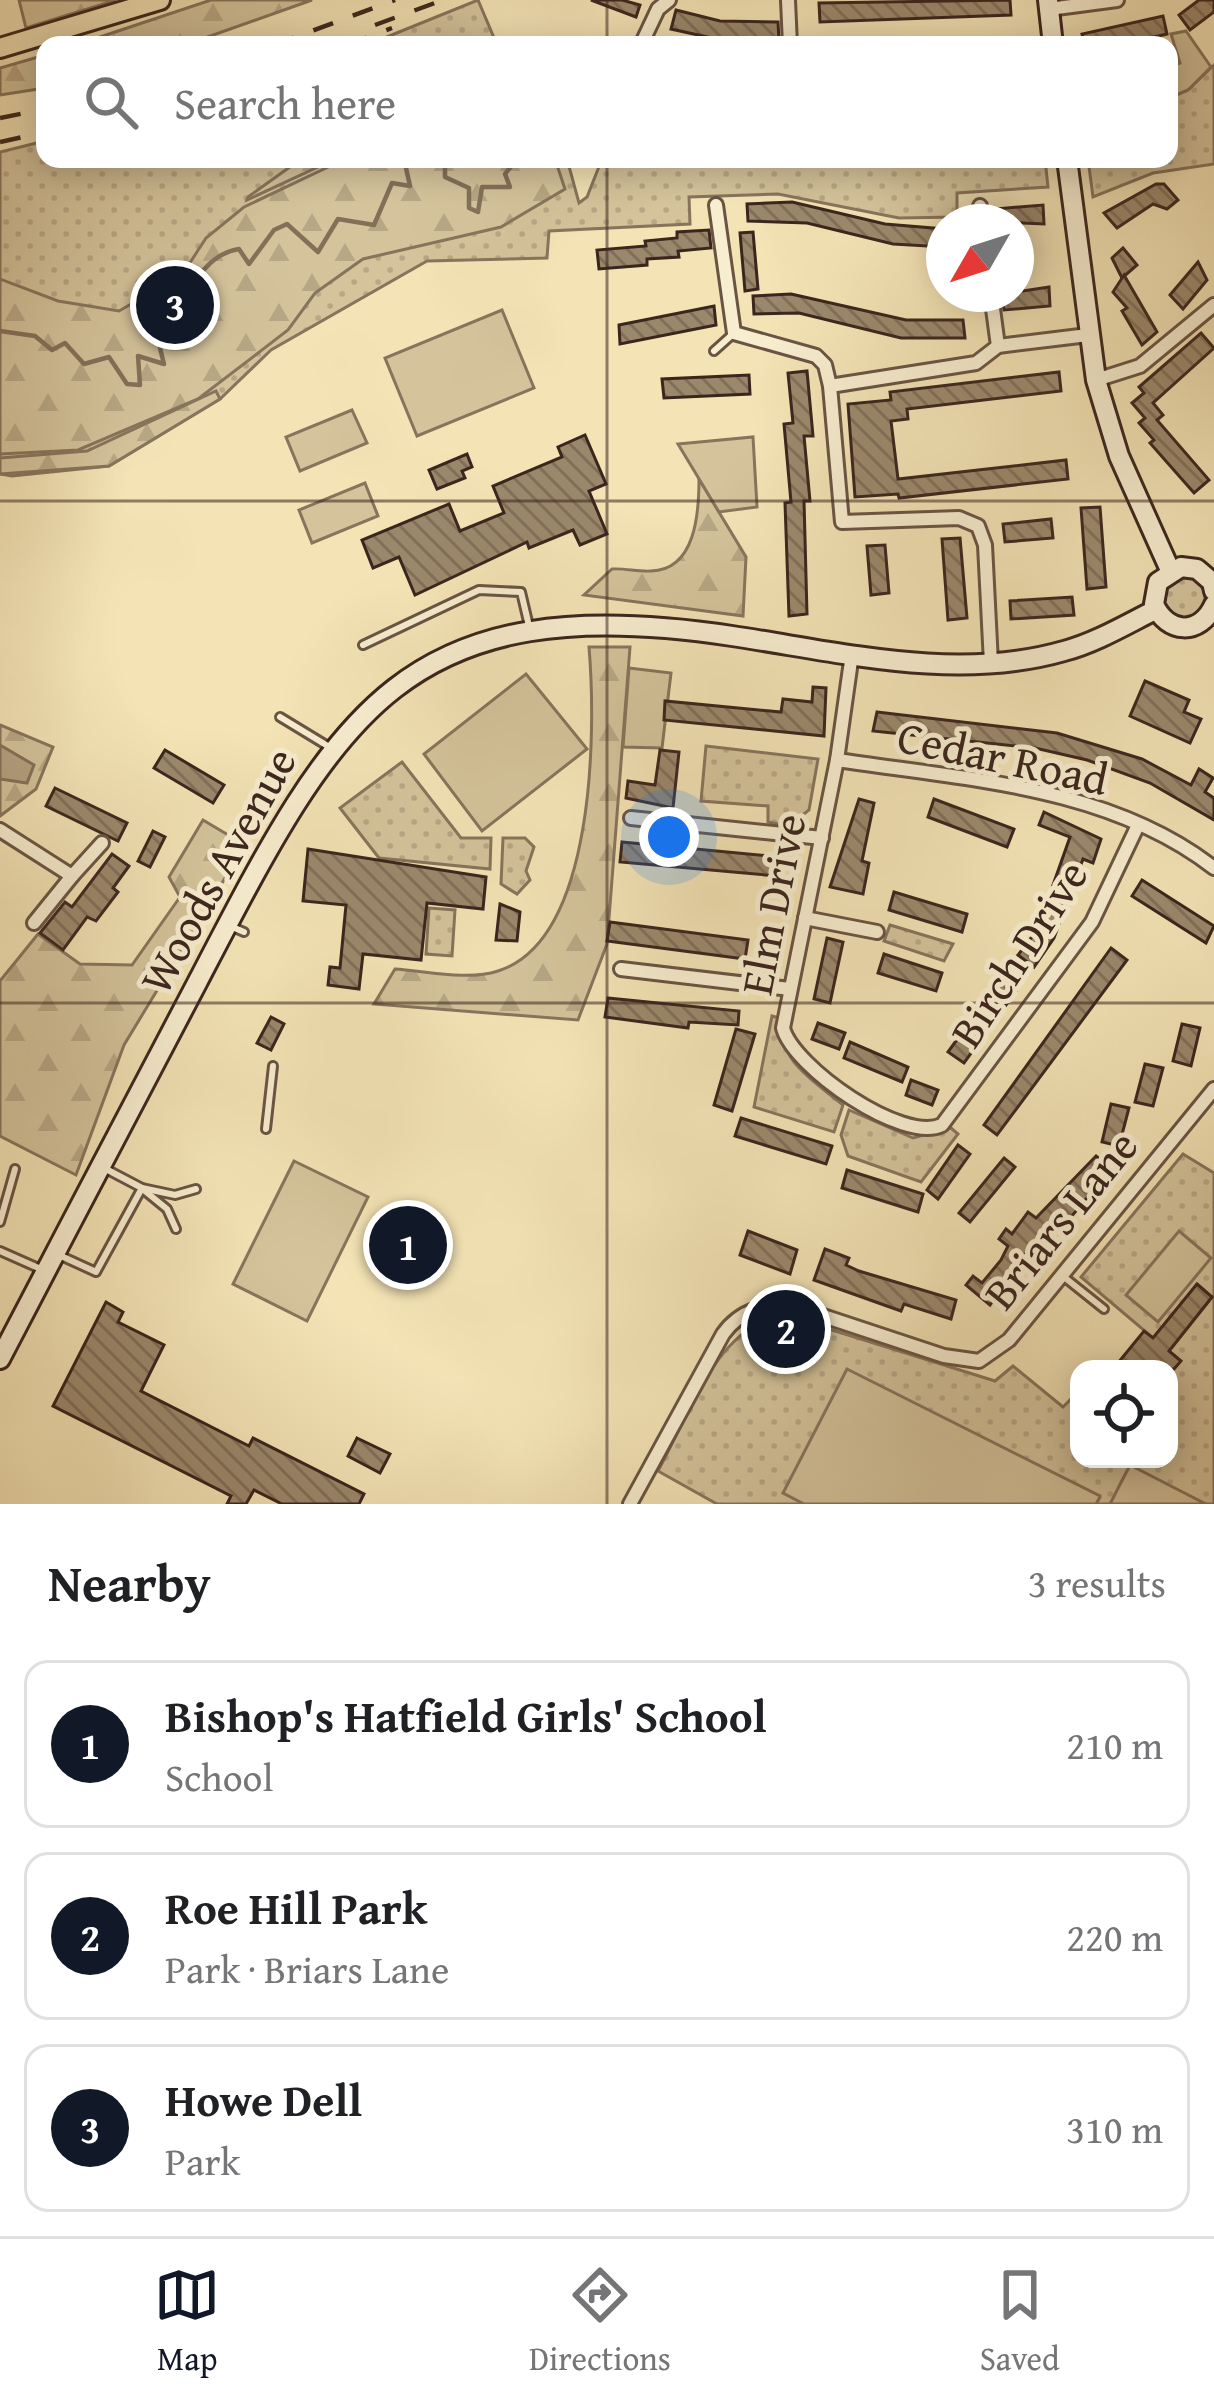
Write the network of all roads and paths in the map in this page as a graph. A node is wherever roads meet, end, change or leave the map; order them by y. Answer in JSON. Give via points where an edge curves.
{"nodes":[{"id":1,"x":160,"y":0,"type":"edge"},
{"id":2,"x":669,"y":0,"type":"edge"},
{"id":3,"x":788,"y":0,"type":"edge"},
{"id":4,"x":1117,"y":0,"type":"edge"},
{"id":5,"x":1048,"y":4,"type":"edge"},
{"id":6,"x":42,"y":36,"type":"edge"},
{"id":7,"x":645,"y":36,"type":"edge"},
{"id":8,"x":790,"y":36,"type":"edge"},
{"id":9,"x":1052,"y":36,"type":"edge"},
{"id":10,"x":36,"y":38,"type":"edge"},
{"id":11,"x":0,"y":49,"type":"edge"},
{"id":12,"x":1068,"y":168,"type":"edge"},
{"id":13,"x":716,"y":206,"type":"dead end"},
{"id":14,"x":1209,"y":310,"type":"edge"},
{"id":15,"x":993,"y":312,"type":"edge"},
{"id":16,"x":1214,"y":327,"type":"edge"},
{"id":17,"x":734,"y":333,"type":"junction"},
{"id":18,"x":1088,"y":335,"type":"junction"},
{"id":19,"x":998,"y":346,"type":"junction"},
{"id":20,"x":715,"y":351,"type":"dead end"},
{"id":21,"x":1096,"y":380,"type":"junction"},
{"id":22,"x":830,"y":386,"type":"junction"},
{"id":23,"x":1170,"y":570,"type":"junction"},
{"id":24,"x":1214,"y":585,"type":"edge"},
{"id":25,"x":1214,"y":605,"type":"edge"},
{"id":26,"x":1155,"y":610,"type":"junction"},
{"id":27,"x":1201,"y":624,"type":"junction"},
{"id":28,"x":530,"y":629,"type":"junction"},
{"id":29,"x":1214,"y":643,"type":"edge"},
{"id":30,"x":363,"y":645,"type":"dead end"},
{"id":31,"x":852,"y":654,"type":"junction"},
{"id":32,"x":991,"y":663,"type":"junction"},
{"id":33,"x":280,"y":717,"type":"dead end"},
{"id":34,"x":331,"y":748,"type":"junction"},
{"id":35,"x":837,"y":760,"type":"junction"},
{"id":36,"x":632,"y":818,"type":"dead end"},
{"id":37,"x":1138,"y":825,"type":"junction"},
{"id":38,"x":0,"y":830,"type":"edge"},
{"id":39,"x":822,"y":838,"type":"junction"},
{"id":40,"x":102,"y":843,"type":"dead end"},
{"id":41,"x":1214,"y":868,"type":"edge"},
{"id":42,"x":72,"y":876,"type":"junction"},
{"id":43,"x":806,"y":918,"type":"junction"},
{"id":44,"x":34,"y":923,"type":"dead end"},
{"id":45,"x":877,"y":932,"type":"dead end"},
{"id":46,"x":621,"y":969,"type":"dead end"},
{"id":47,"x":790,"y":989,"type":"junction"},
{"id":48,"x":273,"y":1066,"type":"dead end"},
{"id":49,"x":1214,"y":1089,"type":"edge"},
{"id":50,"x":951,"y":1117,"type":"joint"},
{"id":51,"x":266,"y":1129,"type":"dead end"},
{"id":52,"x":100,"y":1166,"type":"junction"},
{"id":53,"x":15,"y":1169,"type":"dead end"},
{"id":54,"x":142,"y":1188,"type":"junction"},
{"id":55,"x":196,"y":1189,"type":"dead end"},
{"id":56,"x":0,"y":1222,"type":"edge"},
{"id":57,"x":176,"y":1229,"type":"dead end"},
{"id":58,"x":0,"y":1251,"type":"edge"},
{"id":59,"x":51,"y":1263,"type":"junction"},
{"id":60,"x":1062,"y":1274,"type":"junction"},
{"id":61,"x":1103,"y":1309,"type":"dead end"},
{"id":62,"x":0,"y":1359,"type":"edge"},
{"id":63,"x":630,"y":1504,"type":"edge"}],
"edges":[{"from":1,"to":6,"type":"main road"},
{"from":2,"to":7,"type":"street"},
{"from":3,"to":8,"type":"street"},
{"from":4,"to":5,"type":"street"},
{"from":5,"to":9,"type":"street"},
{"from":10,"to":11,"type":"main road"},
{"from":12,"to":18,"type":"street"},
{"from":13,"to":17,"type":"street"},
{"from":14,"to":16,"type":"street"},
{"from":14,"to":21,"type":"street","via":[[1140,366]]},
{"from":15,"to":19,"type":"street"},
{"from":17,"to":20,"type":"lane"},
{"from":17,"to":22,"type":"street","via":[[816,356]]},
{"from":18,"to":19,"type":"street"},
{"from":18,"to":21,"type":"street"},
{"from":19,"to":22,"type":"street","via":[[976,363]]},
{"from":21,"to":23,"type":"street","via":[[1119,456]]},
{"from":22,"to":32,"type":"street","via":[[842,523],[959,518],[978,526]]},
{"from":23,"to":24,"type":"street","via":[[1197,569]]},
{"from":23,"to":26,"type":"street","via":[[1154,592]]},
{"from":25,"to":27,"type":"street"},
{"from":26,"to":27,"type":"street","via":[[1174,627]]},
{"from":26,"to":32,"type":"street","name":"Woods Avenue","via":[[1069,650]]},
{"from":27,"to":29,"type":"street"},
{"from":28,"to":30,"type":"lane","via":[[521,592],[478,590]]},
{"from":28,"to":31,"type":"street","name":"Woods Avenue","via":[[657,625]]},
{"from":28,"to":34,"type":"street","name":"Woods Avenue","via":[[410,678]]},
{"from":31,"to":32,"type":"street","name":"Woods Avenue"},
{"from":31,"to":35,"type":"street","name":"Elm Drive"},
{"from":33,"to":34,"type":"lane"},
{"from":34,"to":52,"type":"street","name":"Woods Avenue","via":[[289,808],[236,928]]},
{"from":35,"to":37,"type":"street","name":"Cedar Road","via":[[1070,797]]},
{"from":35,"to":39,"type":"street","name":"Elm Drive"},
{"from":36,"to":39,"type":"street"},
{"from":37,"to":41,"type":"street","name":"Cedar Road"},
{"from":37,"to":50,"type":"street","name":"Birch Drive","via":[[1093,922]]},
{"from":38,"to":42,"type":"street"},
{"from":39,"to":43,"type":"street","name":"Elm Drive"},
{"from":40,"to":42,"type":"street"},
{"from":42,"to":44,"type":"street"},
{"from":43,"to":45,"type":"street"},
{"from":43,"to":47,"type":"street","name":"Elm Drive"},
{"from":46,"to":47,"type":"street"},
{"from":47,"to":50,"type":"street","name":"Elm Drive","via":[[783,1028],[789,1049],[807,1065],[908,1129],[932,1130]]},
{"from":48,"to":51,"type":"lane"},
{"from":49,"to":60,"type":"street","name":"Briars Lane"},
{"from":52,"to":54,"type":"lane"},
{"from":52,"to":59,"type":"street","name":"Woods Avenue"},
{"from":53,"to":56,"type":"lane"},
{"from":54,"to":55,"type":"lane","via":[[175,1195]]},
{"from":54,"to":57,"type":"lane"},
{"from":54,"to":59,"type":"lane","via":[[96,1272]]},
{"from":58,"to":59,"type":"lane"},
{"from":59,"to":62,"type":"street","name":"Woods Avenue"},
{"from":60,"to":61,"type":"lane"},
{"from":60,"to":63,"type":"street","name":"Briars Lane","via":[[1009,1340],[979,1361],[796,1307],[756,1309],[723,1334]]}]}
